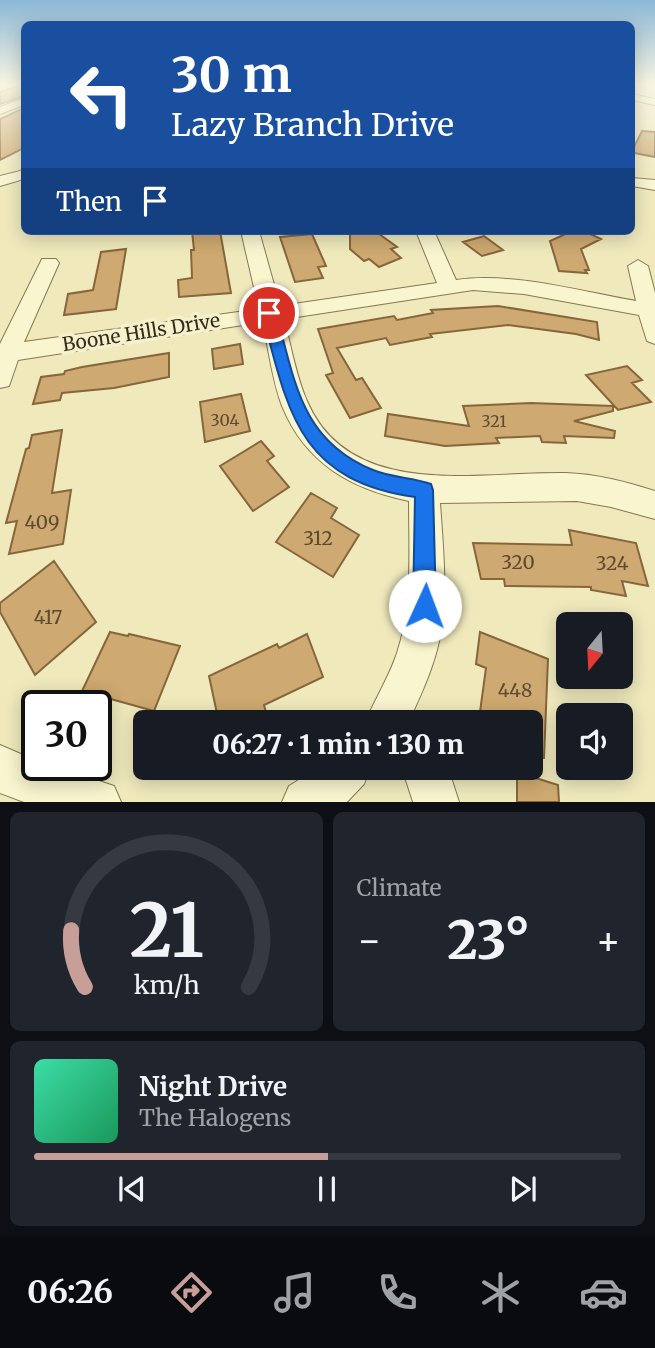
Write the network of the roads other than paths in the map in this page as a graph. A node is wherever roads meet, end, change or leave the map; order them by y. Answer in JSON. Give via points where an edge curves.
{"nodes":[{"id":1,"x":21,"y":172,"type":"edge"},
{"id":2,"x":0,"y":181,"type":"edge"},
{"id":3,"x":635,"y":182,"type":"edge"},
{"id":4,"x":655,"y":185,"type":"edge"},
{"id":5,"x":251,"y":235,"type":"edge"},
{"id":6,"x":427,"y":235,"type":"edge"},
{"id":7,"x":49,"y":263,"type":"dead end"},
{"id":8,"x":638,"y":266,"type":"dead end"},
{"id":9,"x":447,"y":286,"type":"junction"},
{"id":10,"x":651,"y":310,"type":"edge"},
{"id":11,"x":269,"y":313,"type":"junction"},
{"id":12,"x":655,"y":336,"type":"edge"},
{"id":13,"x":4,"y":353,"type":"edge"},
{"id":14,"x":0,"y":379,"type":"edge"},
{"id":15,"x":424,"y":490,"type":"junction"},
{"id":16,"x":655,"y":505,"type":"edge"},
{"id":17,"x":395,"y":710,"type":"edge"},
{"id":18,"x":0,"y":767,"type":"edge"},
{"id":19,"x":430,"y":780,"type":"edge"},
{"id":20,"x":98,"y":802,"type":"edge"},
{"id":21,"x":436,"y":802,"type":"edge"}],
"edges":[{"from":1,"to":2,"type":"street"},
{"from":3,"to":4,"type":"street"},
{"from":5,"to":11,"type":"street"},
{"from":6,"to":9,"type":"street"},
{"from":7,"to":13,"type":"street"},
{"from":8,"to":10,"type":"street"},
{"from":9,"to":10,"type":"street","name":"Boone Hills Drive","via":[[524,288]]},
{"from":9,"to":11,"type":"street","name":"Boone Hills Drive"},
{"from":10,"to":12,"type":"street"},
{"from":11,"to":13,"type":"street","name":"Boone Hills Drive"},
{"from":11,"to":15,"type":"street","via":[[295,405],[319,443],[343,464],[368,476]]},
{"from":13,"to":14,"type":"street"},
{"from":15,"to":16,"type":"street","via":[[567,487]]},
{"from":15,"to":17,"type":"street","via":[[423,629]]},
{"from":18,"to":20,"type":"street"},
{"from":19,"to":21,"type":"street"}]}
